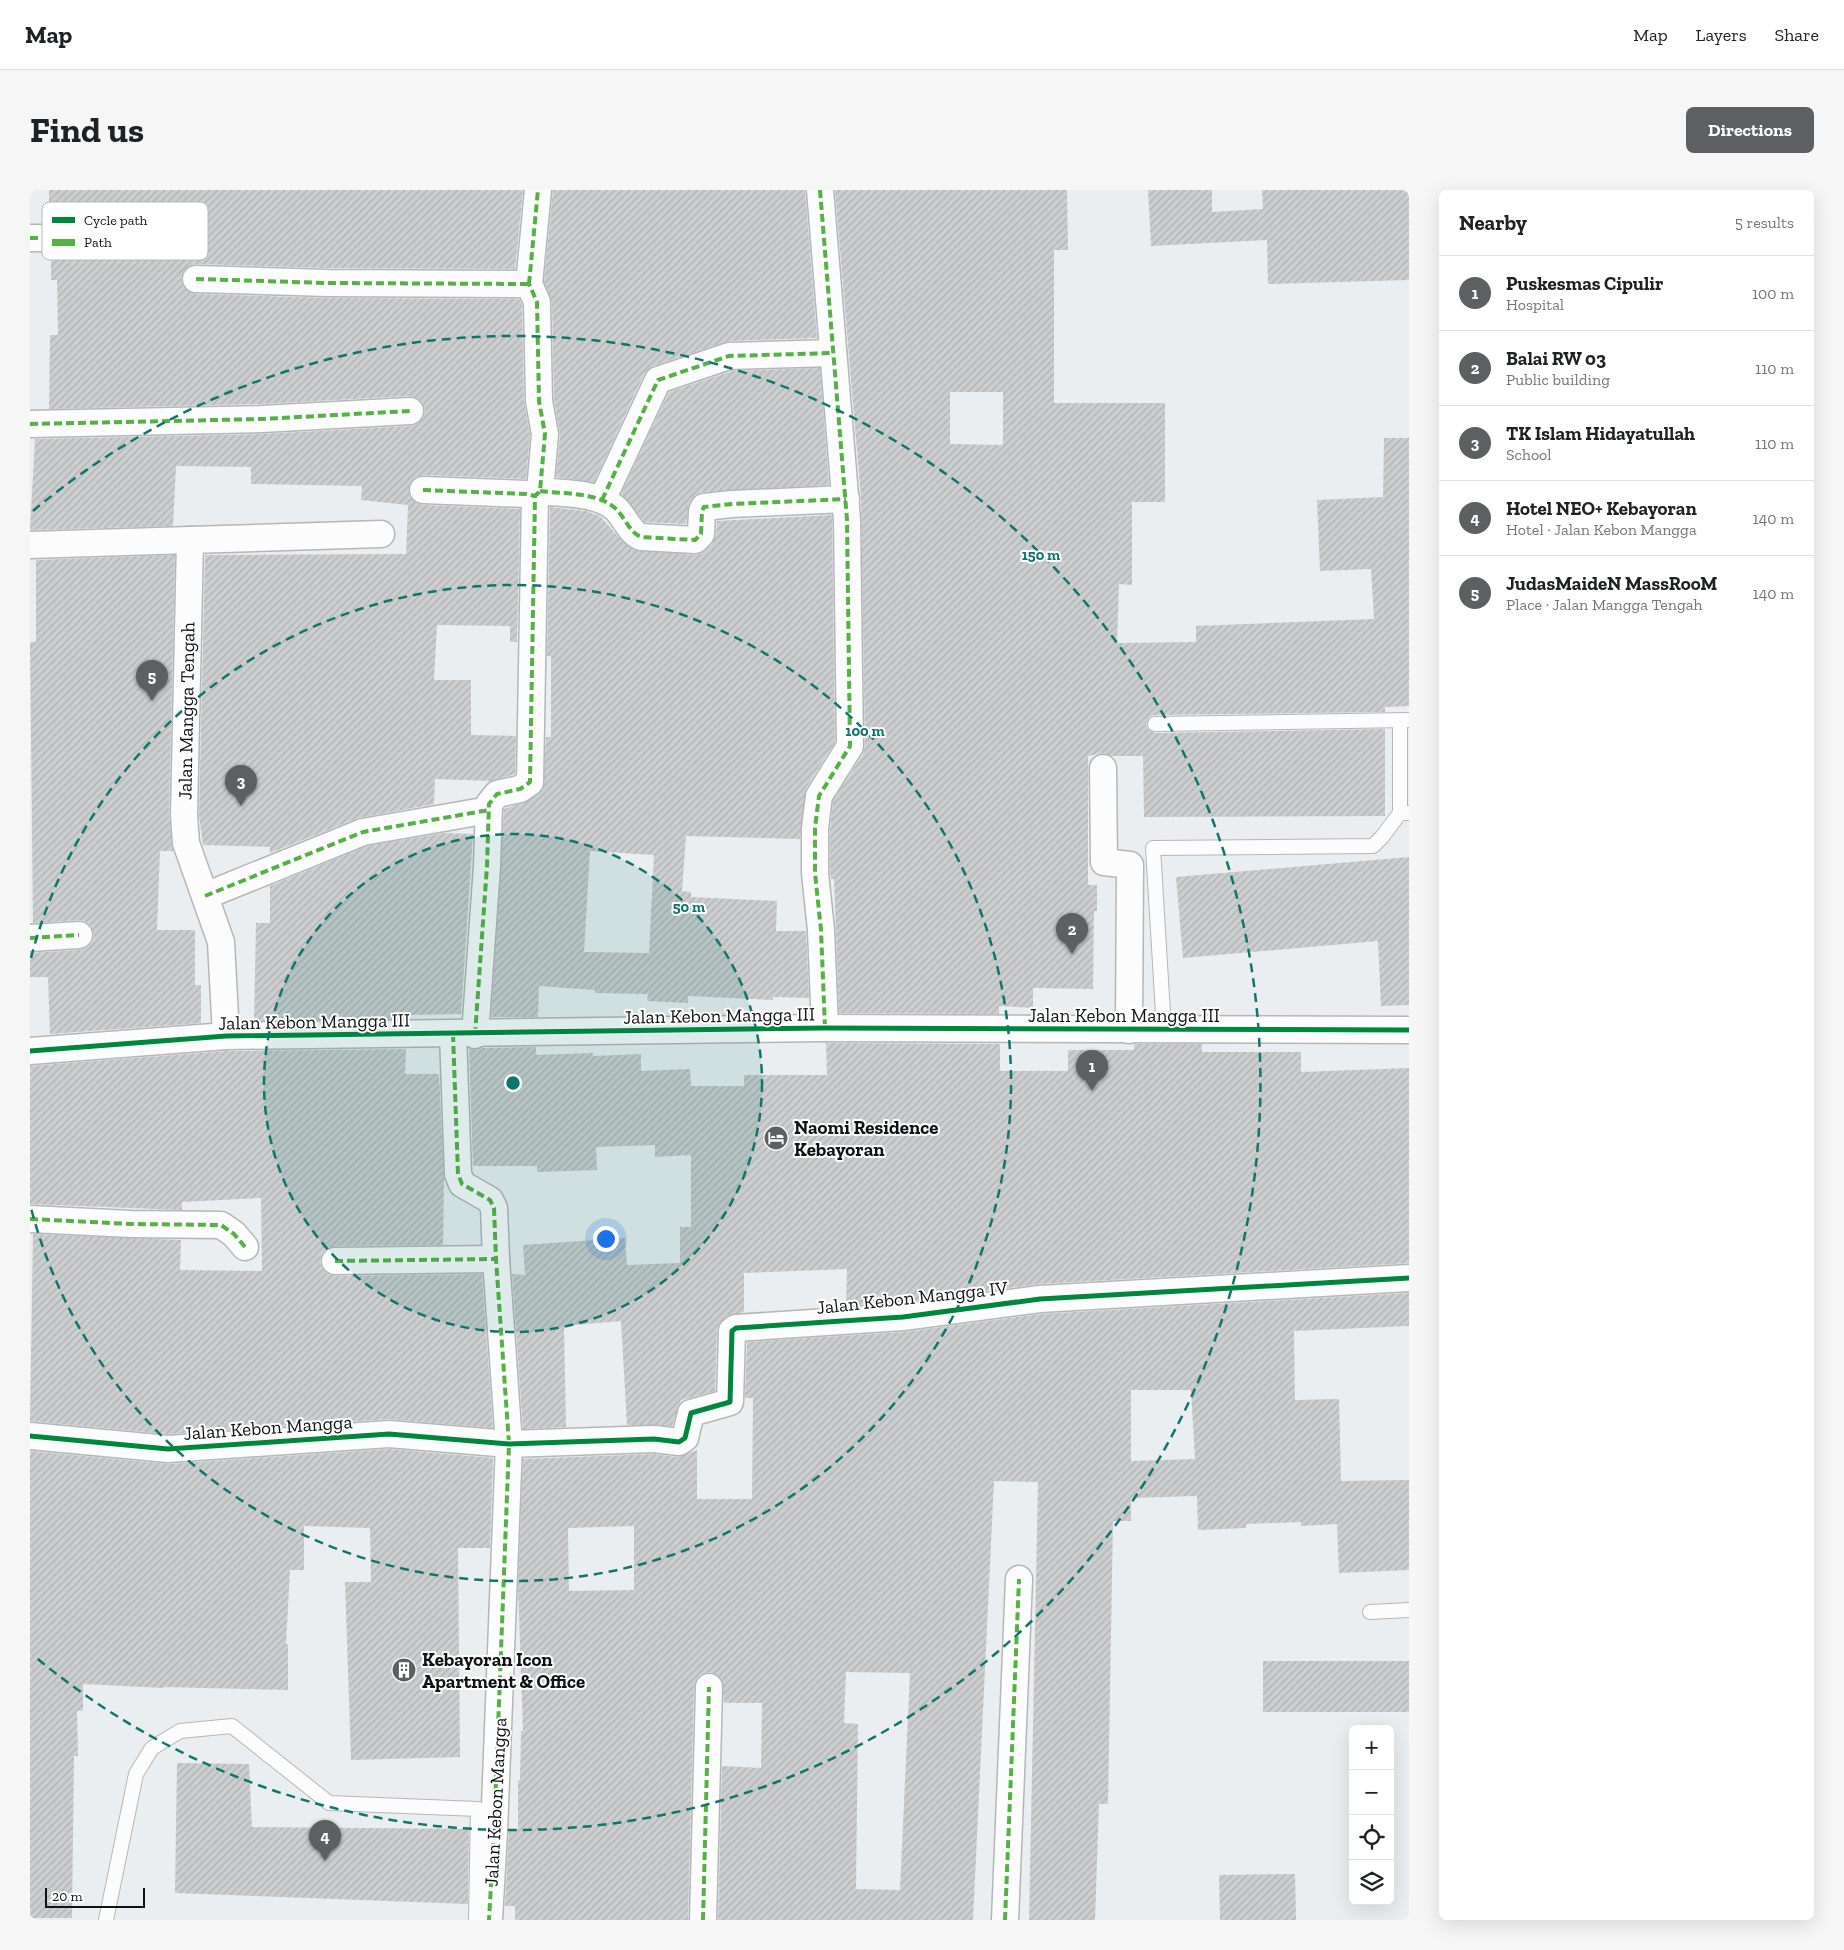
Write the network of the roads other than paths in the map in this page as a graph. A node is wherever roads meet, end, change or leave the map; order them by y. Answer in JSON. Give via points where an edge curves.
{"nodes":[{"id":1,"x":538,"y":190,"type":"edge"},
{"id":2,"x":820,"y":190,"type":"edge"},
{"id":3,"x":196,"y":279,"type":"dead end"},
{"id":4,"x":529,"y":284,"type":"junction"},
{"id":5,"x":833,"y":353,"type":"junction"},
{"id":6,"x":410,"y":411,"type":"dead end"},
{"id":7,"x":30,"y":424,"type":"edge"},
{"id":8,"x":423,"y":490,"type":"dead end"},
{"id":9,"x":537,"y":493,"type":"junction"},
{"id":10,"x":846,"y":499,"type":"junction"},
{"id":11,"x":602,"y":500,"type":"junction"},
{"id":12,"x":382,"y":534,"type":"dead end"},
{"id":13,"x":190,"y":540,"type":"junction"},
{"id":14,"x":30,"y":545,"type":"edge"},
{"id":15,"x":1405,"y":720,"type":"edge"},
{"id":16,"x":1155,"y":724,"type":"dead end"},
{"id":17,"x":1103,"y":768,"type":"dead end"},
{"id":18,"x":489,"y":810,"type":"junction"},
{"id":19,"x":1405,"y":813,"type":"edge"},
{"id":20,"x":205,"y":896,"type":"junction"},
{"id":21,"x":79,"y":935,"type":"dead end"},
{"id":22,"x":30,"y":938,"type":"edge"},
{"id":23,"x":825,"y":1028,"type":"junction"},
{"id":24,"x":1130,"y":1030,"type":"junction"},
{"id":25,"x":1164,"y":1030,"type":"junction"},
{"id":26,"x":1409,"y":1030,"type":"edge"},
{"id":27,"x":464,"y":1034,"type":"junction"},
{"id":28,"x":226,"y":1036,"type":"junction"},
{"id":29,"x":30,"y":1051,"type":"edge"},
{"id":30,"x":30,"y":1219,"type":"edge"},
{"id":31,"x":245,"y":1247,"type":"dead end"},
{"id":32,"x":496,"y":1259,"type":"junction"},
{"id":33,"x":335,"y":1262,"type":"dead end"},
{"id":34,"x":1409,"y":1278,"type":"edge"},
{"id":35,"x":30,"y":1436,"type":"edge"},
{"id":36,"x":509,"y":1444,"type":"junction"},
{"id":37,"x":1019,"y":1579,"type":"dead end"},
{"id":38,"x":1409,"y":1610,"type":"edge"},
{"id":39,"x":1370,"y":1612,"type":"dead end"},
{"id":40,"x":710,"y":1687,"type":"dead end"},
{"id":41,"x":106,"y":1920,"type":"edge"},
{"id":42,"x":476,"y":1920,"type":"edge"},
{"id":43,"x":489,"y":1920,"type":"edge"},
{"id":44,"x":703,"y":1920,"type":"edge"},
{"id":45,"x":1005,"y":1920,"type":"edge"}],
"edges":[{"from":1,"to":4,"type":"street"},
{"from":2,"to":5,"type":"street"},
{"from":3,"to":4,"type":"street"},
{"from":4,"to":9,"type":"street","via":[[537,302],[539,400],[545,434]]},
{"from":5,"to":10,"type":"street"},
{"from":5,"to":11,"type":"street","via":[[729,356],[658,380]]},
{"from":6,"to":7,"type":"street","via":[[262,419]]},
{"from":8,"to":9,"type":"street"},
{"from":9,"to":11,"type":"street"},
{"from":9,"to":18,"type":"street","via":[[530,782],[520,789],[497,794],[489,804]]},
{"from":10,"to":11,"type":"street","via":[[704,507],[701,534],[694,540],[641,537],[617,510]]},
{"from":10,"to":23,"type":"street","via":[[850,746],[819,796],[815,828]]},
{"from":12,"to":13,"type":"street"},
{"from":13,"to":14,"type":"street"},
{"from":13,"to":20,"type":"street","name":"Jalan Mangga Tengah","via":[[184,815],[186,843]]},
{"from":15,"to":16,"type":"lane"},
{"from":15,"to":19,"type":"lane"},
{"from":17,"to":24,"type":"street","via":[[1104,862],[1130,865]]},
{"from":18,"to":20,"type":"street","via":[[363,832]]},
{"from":18,"to":27,"type":"street","via":[[487,866]]},
{"from":19,"to":25,"type":"lane","via":[[1372,846],[1153,848]]},
{"from":20,"to":28,"type":"street","name":"Jalan Mangga Tengah","via":[[220,942]]},
{"from":21,"to":22,"type":"street"},
{"from":23,"to":24,"type":"street","name":"Jalan Kebon Mangga III"},
{"from":23,"to":27,"type":"street","name":"Jalan Kebon Mangga III"},
{"from":24,"to":25,"type":"street","name":"Jalan Kebon Mangga III"},
{"from":25,"to":26,"type":"street","name":"Jalan Kebon Mangga III"},
{"from":27,"to":28,"type":"street","name":"Jalan Kebon Mangga III"},
{"from":27,"to":32,"type":"street","via":[[458,1174],[462,1184],[493,1204]]},
{"from":28,"to":29,"type":"street","name":"Jalan Kebon Mangga III"},
{"from":30,"to":31,"type":"street","via":[[221,1224]]},
{"from":32,"to":33,"type":"street"},
{"from":32,"to":36,"type":"street"},
{"from":34,"to":36,"type":"street","name":"Jalan Kebon Mangga IV","via":[[1040,1299],[904,1316],[736,1328],[732,1331],[730,1402],[691,1414],[685,1438],[679,1442],[654,1439]]},
{"from":35,"to":36,"type":"street","name":"Jalan Kebon Mangga","via":[[168,1449],[389,1434]]},
{"from":36,"to":43,"type":"street","name":"Jalan Kebon Mangga"},
{"from":37,"to":45,"type":"street"},
{"from":38,"to":39,"type":"lane"},
{"from":40,"to":44,"type":"street"},
{"from":41,"to":42,"type":"lane","via":[[136,1774],[152,1748],[180,1731],[232,1726],[329,1803],[478,1809]]}]}
